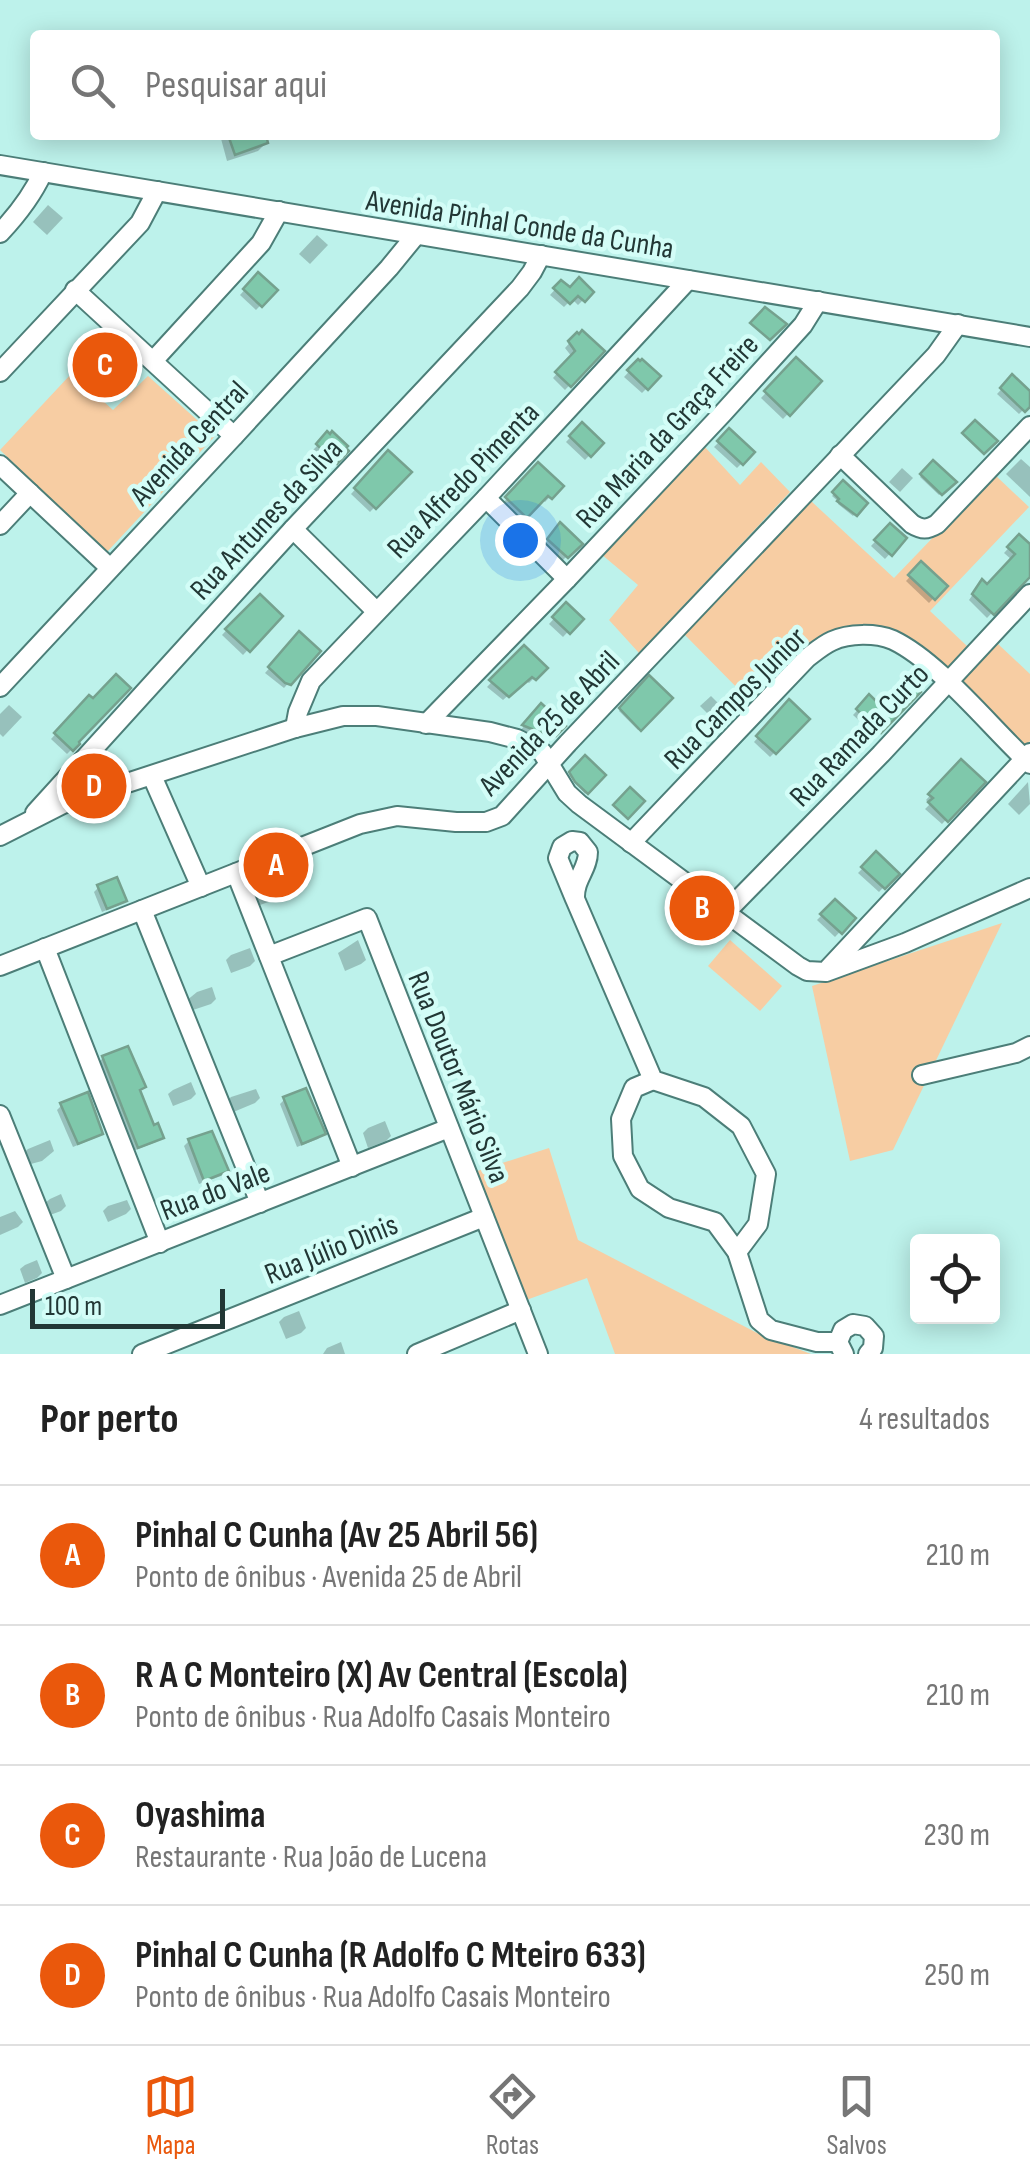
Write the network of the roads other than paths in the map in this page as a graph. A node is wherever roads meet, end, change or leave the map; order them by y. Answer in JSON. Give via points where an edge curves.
{"nodes":[{"id":1,"x":0,"y":165,"type":"edge"},
{"id":2,"x":43,"y":172,"type":"junction"},
{"id":3,"x":157,"y":191,"type":"junction"},
{"id":4,"x":280,"y":211,"type":"junction"},
{"id":5,"x":0,"y":233,"type":"edge"},
{"id":6,"x":416,"y":234,"type":"junction"},
{"id":7,"x":540,"y":254,"type":"junction"},
{"id":8,"x":688,"y":280,"type":"junction"},
{"id":9,"x":75,"y":290,"type":"junction"},
{"id":10,"x":818,"y":301,"type":"junction"},
{"id":11,"x":958,"y":324,"type":"junction"},
{"id":12,"x":1030,"y":337,"type":"edge"},
{"id":13,"x":153,"y":361,"type":"junction"},
{"id":14,"x":0,"y":372,"type":"edge"},
{"id":15,"x":1030,"y":426,"type":"edge"},
{"id":16,"x":234,"y":436,"type":"junction"},
{"id":17,"x":840,"y":456,"type":"junction"},
{"id":18,"x":0,"y":465,"type":"edge"},
{"id":19,"x":30,"y":493,"type":"junction"},
{"id":20,"x":486,"y":498,"type":"junction"},
{"id":21,"x":0,"y":525,"type":"edge"},
{"id":22,"x":293,"y":529,"type":"junction"},
{"id":23,"x":110,"y":568,"type":"junction"},
{"id":24,"x":567,"y":580,"type":"junction"},
{"id":25,"x":1030,"y":594,"type":"edge"},
{"id":26,"x":376,"y":610,"type":"junction"},
{"id":27,"x":947,"y":682,"type":"junction"},
{"id":28,"x":0,"y":687,"type":"edge"},
{"id":29,"x":426,"y":724,"type":"junction"},
{"id":30,"x":295,"y":728,"type":"junction"},
{"id":31,"x":1028,"y":759,"type":"edge"},
{"id":32,"x":549,"y":764,"type":"junction"},
{"id":33,"x":152,"y":776,"type":"junction"},
{"id":34,"x":29,"y":820,"type":"junction"},
{"id":35,"x":0,"y":836,"type":"edge"},
{"id":36,"x":632,"y":843,"type":"junction"},
{"id":37,"x":236,"y":873,"type":"junction"},
{"id":38,"x":201,"y":888,"type":"junction"},
{"id":39,"x":1030,"y":888,"type":"edge"},
{"id":40,"x":575,"y":899,"type":"dead end"},
{"id":41,"x":142,"y":910,"type":"junction"},
{"id":42,"x":726,"y":912,"type":"junction"},
{"id":43,"x":45,"y":948,"type":"junction"},
{"id":44,"x":269,"y":956,"type":"junction"},
{"id":45,"x":0,"y":966,"type":"edge"},
{"id":46,"x":826,"y":972,"type":"junction"},
{"id":47,"x":1030,"y":1046,"type":"edge"},
{"id":48,"x":922,"y":1075,"type":"dead end"},
{"id":49,"x":653,"y":1080,"type":"junction"},
{"id":50,"x":0,"y":1116,"type":"edge"},
{"id":51,"x":450,"y":1128,"type":"junction"},
{"id":52,"x":352,"y":1167,"type":"junction"},
{"id":53,"x":260,"y":1203,"type":"junction"},
{"id":54,"x":484,"y":1217,"type":"junction"},
{"id":55,"x":160,"y":1242,"type":"junction"},
{"id":56,"x":736,"y":1252,"type":"junction"},
{"id":57,"x":66,"y":1279,"type":"junction"},
{"id":58,"x":0,"y":1305,"type":"edge"},
{"id":59,"x":521,"y":1310,"type":"junction"},
{"id":60,"x":841,"y":1351,"type":"edge"},
{"id":61,"x":142,"y":1354,"type":"edge"},
{"id":62,"x":417,"y":1354,"type":"edge"},
{"id":63,"x":538,"y":1354,"type":"edge"},
{"id":64,"x":868,"y":1354,"type":"edge"}],
"edges":[{"from":1,"to":2,"type":"street","name":"Avenida Pinhal Conde da Cunha"},
{"from":2,"to":3,"type":"street","name":"Avenida Pinhal Conde da Cunha"},
{"from":2,"to":5,"type":"street"},
{"from":3,"to":4,"type":"street","name":"Avenida Pinhal Conde da Cunha"},
{"from":3,"to":9,"type":"street","via":[[140,224]]},
{"from":4,"to":6,"type":"street","name":"Avenida Pinhal Conde da Cunha"},
{"from":4,"to":13,"type":"street","via":[[262,243]]},
{"from":6,"to":7,"type":"street","name":"Avenida Pinhal Conde da Cunha"},
{"from":6,"to":16,"type":"street","name":"Avenida Central"},
{"from":7,"to":8,"type":"street","name":"Avenida Pinhal Conde da Cunha"},
{"from":7,"to":22,"type":"street","name":"Rua Antunes da Silva","via":[[520,288]]},
{"from":8,"to":10,"type":"street","name":"Avenida Pinhal Conde da Cunha"},
{"from":8,"to":20,"type":"street","name":"Rua Alfredo Pimenta"},
{"from":9,"to":13,"type":"street"},
{"from":9,"to":14,"type":"street"},
{"from":10,"to":11,"type":"street","name":"Avenida Pinhal Conde da Cunha"},
{"from":10,"to":24,"type":"street","name":"Rua Maria da Graça Freire","via":[[804,325]]},
{"from":11,"to":12,"type":"street","name":"Avenida Pinhal Conde da Cunha"},
{"from":11,"to":17,"type":"street","name":"Avenida 25 de Abril"},
{"from":13,"to":16,"type":"street"},
{"from":15,"to":17,"type":"street","via":[[928,529],[912,524]]},
{"from":16,"to":23,"type":"street","name":"Avenida Central"},
{"from":17,"to":32,"type":"street","name":"Avenida 25 de Abril"},
{"from":18,"to":19,"type":"street"},
{"from":19,"to":21,"type":"street"},
{"from":19,"to":23,"type":"street"},
{"from":20,"to":24,"type":"street"},
{"from":20,"to":26,"type":"street","name":"Rua Alfredo Pimenta"},
{"from":22,"to":26,"type":"street"},
{"from":22,"to":34,"type":"street","name":"Rua Antunes da Silva"},
{"from":23,"to":28,"type":"street","name":"Avenida Central"},
{"from":24,"to":29,"type":"street","name":"Rua Maria da Graça Freire"},
{"from":25,"to":27,"type":"street","name":"Rua Ramada Curto"},
{"from":26,"to":30,"type":"street","name":"Rua Alfredo Pimenta","via":[[311,681]]},
{"from":27,"to":31,"type":"street","name":"Rua Campos Junior"},
{"from":27,"to":36,"type":"street","name":"Rua Campos Junior","via":[[890,638],[830,642],[807,658]]},
{"from":27,"to":42,"type":"street","name":"Rua Ramada Curto"},
{"from":29,"to":30,"type":"street","via":[[343,716]]},
{"from":29,"to":32,"type":"street","via":[[517,739],[536,747]]},
{"from":30,"to":33,"type":"street"},
{"from":31,"to":46,"type":"street"},
{"from":32,"to":36,"type":"street","via":[[567,793]]},
{"from":32,"to":37,"type":"street","name":"Avenida 25 de Abril","via":[[494,820],[396,816]]},
{"from":33,"to":34,"type":"street"},
{"from":33,"to":38,"type":"street"},
{"from":34,"to":35,"type":"street"},
{"from":36,"to":42,"type":"street"},
{"from":37,"to":38,"type":"street","name":"Avenida 25 de Abril"},
{"from":37,"to":44,"type":"street"},
{"from":38,"to":41,"type":"street","name":"Avenida 25 de Abril"},
{"from":39,"to":46,"type":"street"},
{"from":40,"to":49,"type":"street"},
{"from":41,"to":43,"type":"street","name":"Avenida 25 de Abril"},
{"from":41,"to":53,"type":"street"},
{"from":42,"to":46,"type":"street","via":[[798,966]]},
{"from":43,"to":45,"type":"street","name":"Avenida 25 de Abril"},
{"from":43,"to":55,"type":"street"},
{"from":44,"to":51,"type":"street","name":"Rua Doutor Mário Silva","via":[[366,918]]},
{"from":44,"to":52,"type":"street"},
{"from":47,"to":48,"type":"street"},
{"from":49,"to":56,"type":"street","via":[[704,1097],[741,1126],[766,1174],[758,1224]]},
{"from":49,"to":56,"type":"street","via":[[634,1088],[621,1119],[624,1156],[640,1189],[669,1208],[715,1222]]},
{"from":50,"to":57,"type":"street"},
{"from":51,"to":52,"type":"street","name":"Rua do Vale"},
{"from":51,"to":54,"type":"street","name":"Rua Doutor Mário Silva"},
{"from":52,"to":53,"type":"street","name":"Rua do Vale"},
{"from":53,"to":55,"type":"street","name":"Rua do Vale"},
{"from":54,"to":59,"type":"street","name":"Rua Doutor Mário Silva"},
{"from":54,"to":61,"type":"street","name":"Rua Júlio Dinis"},
{"from":55,"to":57,"type":"street","name":"Rua do Vale"},
{"from":56,"to":60,"type":"street","via":[[759,1320],[771,1330]]},
{"from":57,"to":58,"type":"street","name":"Rua do Vale"},
{"from":59,"to":62,"type":"street"},
{"from":59,"to":63,"type":"street","name":"Rua Doutor Mário Silva"},
{"from":60,"to":64,"type":"street","via":[[843,1330],[854,1324],[874,1336]]}]}
